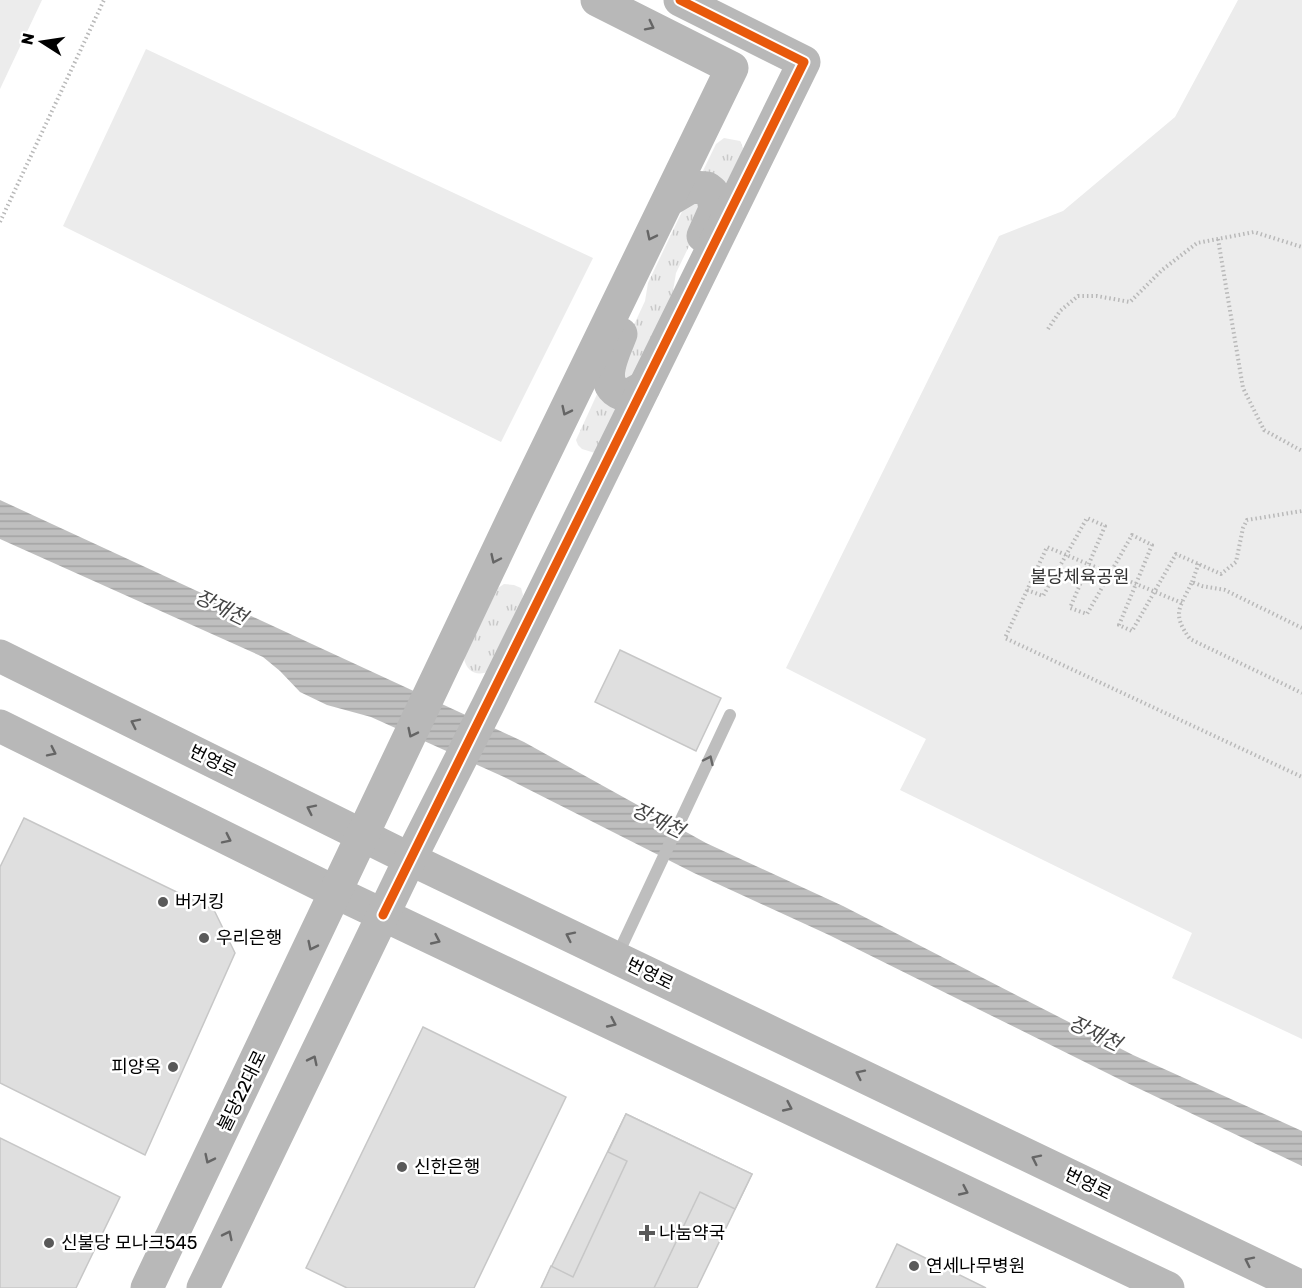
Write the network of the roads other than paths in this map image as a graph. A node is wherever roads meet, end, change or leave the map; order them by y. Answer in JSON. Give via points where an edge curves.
{"nodes":[{"id":1,"x":597,"y":0,"type":"edge"},
{"id":2,"x":680,"y":0,"type":"edge"},
{"id":3,"x":669,"y":200,"type":"junction"},
{"id":4,"x":634,"y":272,"type":"junction"},
{"id":5,"x":687,"y":300,"type":"junction"},
{"id":6,"x":644,"y":387,"type":"junction"},
{"id":7,"x":0,"y":656,"type":"edge"},
{"id":8,"x":730,"y":715,"type":"dead end"},
{"id":9,"x":0,"y":726,"type":"edge"},
{"id":10,"x":363,"y":834,"type":"junction"},
{"id":11,"x":410,"y":859,"type":"junction"},
{"id":12,"x":337,"y":893,"type":"junction"},
{"id":13,"x":383,"y":915,"type":"junction"},
{"id":14,"x":616,"y":957,"type":"junction"},
{"id":15,"x":1302,"y":1287,"type":"edge"},
{"id":16,"x":147,"y":1288,"type":"edge"},
{"id":17,"x":203,"y":1288,"type":"edge"},
{"id":18,"x":1168,"y":1288,"type":"edge"}],
"edges":[{"from":1,"to":3,"type":"main road","name":"불당22대로","one_way":true,"via":[[732,68]]},
{"from":2,"to":5,"type":"main road","via":[[804,62]]},
{"from":3,"to":4,"type":"main road","name":"불당22대로","one_way":true},
{"from":3,"to":5,"type":"main road","via":[[681,191],[701,187],[712,192],[714,200],[715,209],[685,272]]},
{"from":4,"to":6,"type":"main road","via":[[635,301],[610,362],[609,383],[628,396]]},
{"from":4,"to":10,"type":"main road","name":"불당22대로","one_way":true},
{"from":5,"to":6,"type":"main road"},
{"from":6,"to":11,"type":"main road"},
{"from":10,"to":7,"type":"main road","name":"번영로","one_way":true},
{"from":14,"to":8,"type":"lane","one_way":true},
{"from":9,"to":12,"type":"main road","one_way":true},
{"from":10,"to":11,"type":"main road","name":"번영로"},
{"from":10,"to":12,"type":"main road","name":"불당22대로"},
{"from":11,"to":13,"type":"main road"},
{"from":14,"to":11,"type":"main road","name":"번영로","one_way":true},
{"from":12,"to":13,"type":"main road"},
{"from":12,"to":16,"type":"main road","name":"불당22대로","one_way":true},
{"from":17,"to":13,"type":"main road","one_way":true},
{"from":13,"to":18,"type":"main road","one_way":true},
{"from":15,"to":14,"type":"main road","name":"번영로","one_way":true}]}
